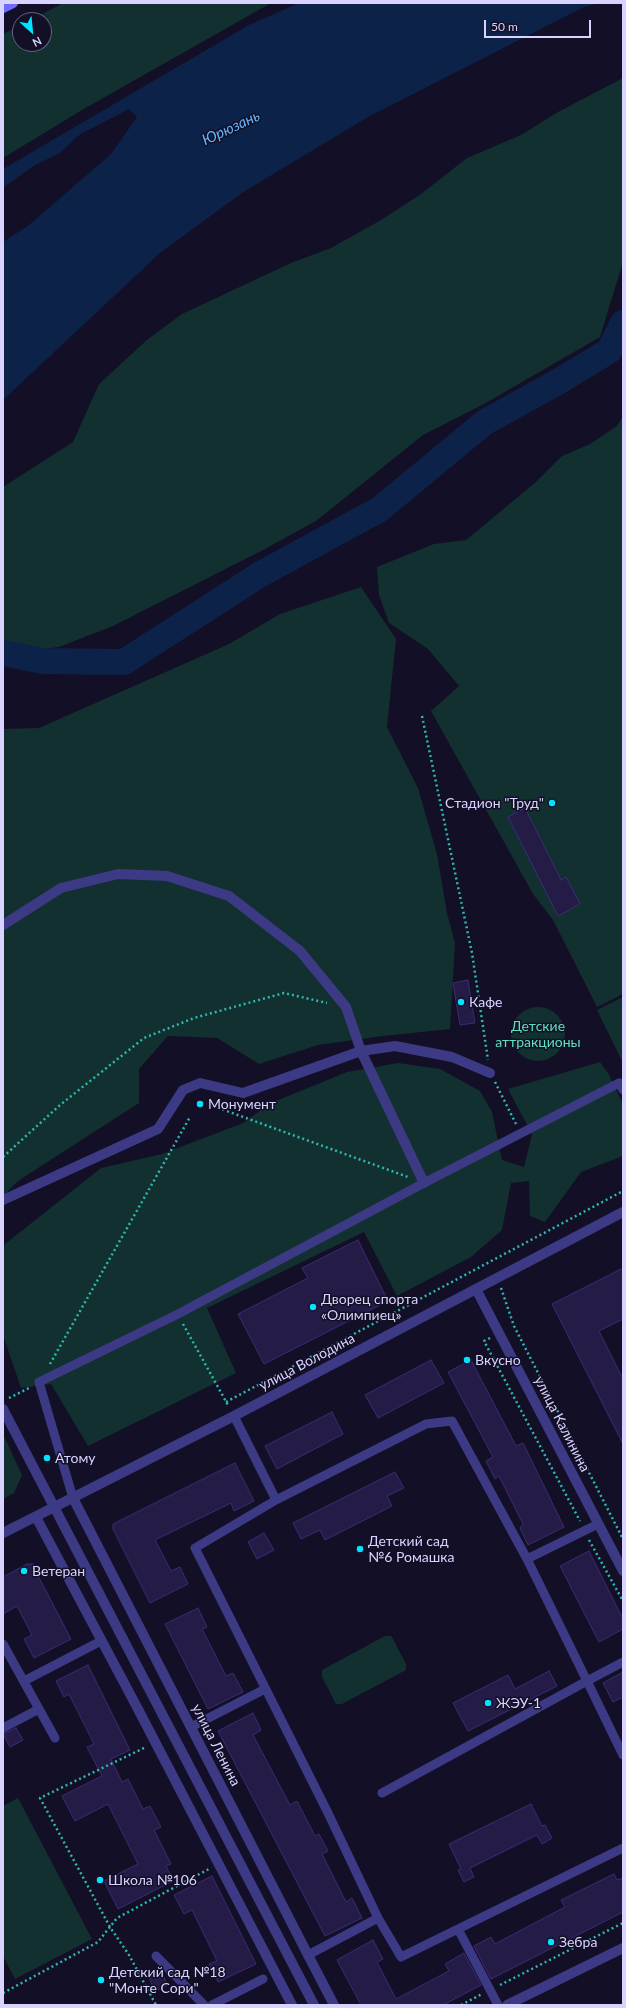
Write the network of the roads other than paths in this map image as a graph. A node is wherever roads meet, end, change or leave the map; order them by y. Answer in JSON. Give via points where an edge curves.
{"nodes":[{"id":1,"x":13,"y":3,"type":"edge"},
{"id":2,"x":3,"y":8,"type":"edge"},
{"id":3,"x":3,"y":925,"type":"edge"},
{"id":4,"x":361,"y":1051,"type":"junction"},
{"id":5,"x":490,"y":1073,"type":"road end"},
{"id":6,"x":623,"y":1090,"type":"edge"},
{"id":7,"x":424,"y":1183,"type":"junction"},
{"id":8,"x":3,"y":1200,"type":"edge"},
{"id":9,"x":623,"y":1212,"type":"edge"},
{"id":10,"x":476,"y":1289,"type":"junction"},
{"id":11,"x":3,"y":1408,"type":"edge"},
{"id":12,"x":234,"y":1416,"type":"junction"},
{"id":13,"x":73,"y":1498,"type":"junction"},
{"id":14,"x":276,"y":1500,"type":"junction"},
{"id":15,"x":54,"y":1507,"type":"junction"},
{"id":16,"x":36,"y":1517,"type":"junction"},
{"id":17,"x":598,"y":1524,"type":"junction"},
{"id":18,"x":3,"y":1533,"type":"edge"},
{"id":19,"x":527,"y":1559,"type":"junction"},
{"id":20,"x":623,"y":1571,"type":"edge"},
{"id":21,"x":101,"y":1641,"type":"junction"},
{"id":22,"x":3,"y":1644,"type":"edge"},
{"id":23,"x":623,"y":1662,"type":"edge"},
{"id":24,"x":24,"y":1681,"type":"junction"},
{"id":25,"x":587,"y":1681,"type":"junction"},
{"id":26,"x":265,"y":1689,"type":"junction"},
{"id":27,"x":39,"y":1709,"type":"junction"},
{"id":28,"x":191,"y":1727,"type":"junction"},
{"id":29,"x":3,"y":1728,"type":"edge"},
{"id":30,"x":55,"y":1738,"type":"dead end"},
{"id":31,"x":623,"y":1755,"type":"edge"},
{"id":32,"x":382,"y":1793,"type":"dead end"},
{"id":33,"x":623,"y":1848,"type":"edge"},
{"id":34,"x":378,"y":1918,"type":"junction"},
{"id":35,"x":458,"y":1929,"type":"junction"},
{"id":36,"x":623,"y":1948,"type":"edge"},
{"id":37,"x":308,"y":1955,"type":"junction"},
{"id":38,"x":156,"y":1956,"type":"dead end"},
{"id":39,"x":263,"y":1979,"type":"dead end"},
{"id":40,"x":204,"y":2005,"type":"edge"},
{"id":41,"x":212,"y":2005,"type":"edge"},
{"id":42,"x":292,"y":2005,"type":"edge"},
{"id":43,"x":314,"y":2005,"type":"edge"},
{"id":44,"x":334,"y":2005,"type":"edge"},
{"id":45,"x":498,"y":2005,"type":"edge"},
{"id":46,"x":507,"y":2005,"type":"edge"}],
"edges":[{"from":1,"to":2,"type":"main road"},
{"from":3,"to":4,"type":"street","via":[[61,888],[118,874],[167,876],[229,896],[300,951],[346,1007]]},
{"from":4,"to":5,"type":"street","via":[[395,1046],[452,1057]]},
{"from":4,"to":7,"type":"street"},
{"from":4,"to":8,"type":"street","via":[[243,1093],[200,1083],[183,1090],[158,1129]]},
{"from":6,"to":7,"type":"lane","via":[[619,1083]]},
{"from":7,"to":13,"type":"lane","via":[[178,1314],[39,1382]]},
{"from":9,"to":10,"type":"street","name":"улица Володина"},
{"from":10,"to":12,"type":"street","name":"улица Володина"},
{"from":10,"to":17,"type":"street","name":"улица Калинина"},
{"from":11,"to":15,"type":"street"},
{"from":12,"to":13,"type":"street","name":"улица Володина"},
{"from":12,"to":14,"type":"lane"},
{"from":13,"to":15,"type":"street","name":"улица Володина"},
{"from":13,"to":28,"type":"street","name":"улица Ленина"},
{"from":14,"to":19,"type":"lane","via":[[426,1424],[452,1421]]},
{"from":14,"to":26,"type":"lane","via":[[194,1548]]},
{"from":15,"to":16,"type":"street","name":"улица Володина"},
{"from":15,"to":43,"type":"street"},
{"from":16,"to":18,"type":"street","name":"улица Володина"},
{"from":16,"to":21,"type":"street"},
{"from":17,"to":19,"type":"lane"},
{"from":17,"to":20,"type":"street","name":"улица Калинина"},
{"from":19,"to":25,"type":"lane"},
{"from":21,"to":24,"type":"lane"},
{"from":21,"to":42,"type":"street"},
{"from":22,"to":24,"type":"lane"},
{"from":23,"to":25,"type":"lane"},
{"from":24,"to":27,"type":"lane"},
{"from":25,"to":31,"type":"lane"},
{"from":25,"to":32,"type":"lane"},
{"from":26,"to":28,"type":"lane"},
{"from":26,"to":34,"type":"lane"},
{"from":27,"to":29,"type":"lane"},
{"from":27,"to":30,"type":"lane"},
{"from":28,"to":37,"type":"street","name":"улица Ленина"},
{"from":33,"to":35,"type":"lane"},
{"from":34,"to":35,"type":"lane","via":[[401,1957]]},
{"from":34,"to":37,"type":"lane"},
{"from":35,"to":45,"type":"lane"},
{"from":36,"to":46,"type":"street"},
{"from":37,"to":44,"type":"street","name":"улица Ленина"},
{"from":38,"to":40,"type":"lane"},
{"from":39,"to":41,"type":"lane"}]}
